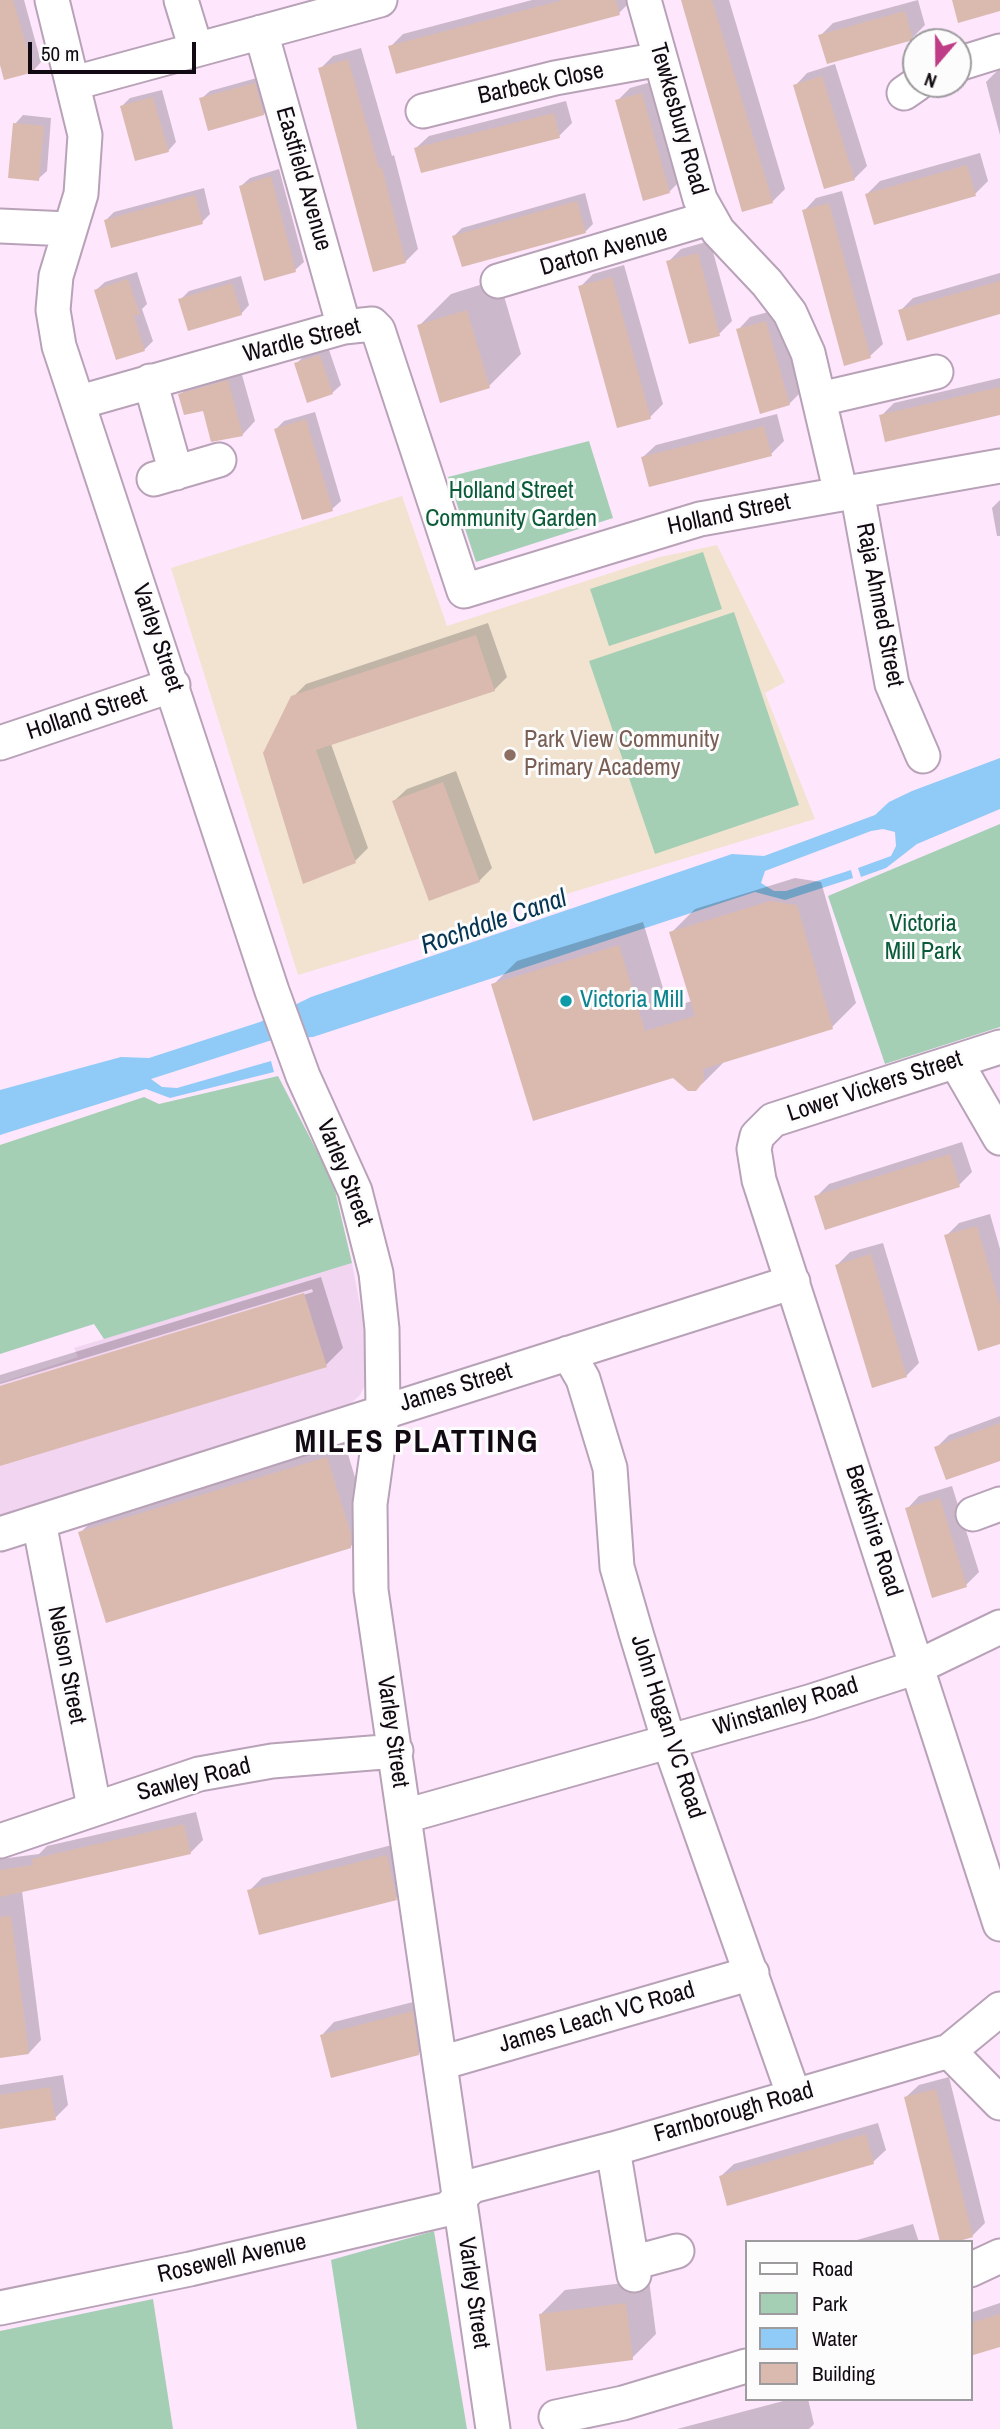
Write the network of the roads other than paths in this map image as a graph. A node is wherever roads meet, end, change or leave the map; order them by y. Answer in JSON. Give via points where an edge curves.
{"nodes":[{"id":1,"x":52,"y":0,"type":"edge"},
{"id":2,"x":181,"y":0,"type":"edge"},
{"id":3,"x":380,"y":0,"type":"edge"},
{"id":4,"x":645,"y":0,"type":"edge"},
{"id":5,"x":261,"y":32,"type":"junction"},
{"id":6,"x":196,"y":49,"type":"junction"},
{"id":7,"x":1000,"y":51,"type":"edge"},
{"id":8,"x":660,"y":59,"type":"junction"},
{"id":9,"x":972,"y":67,"type":"edge"},
{"id":10,"x":74,"y":83,"type":"junction"},
{"id":11,"x":424,"y":111,"type":"dead end"},
{"id":12,"x":709,"y":218,"type":"junction"},
{"id":13,"x":0,"y":226,"type":"edge"},
{"id":14,"x":69,"y":229,"type":"junction"},
{"id":15,"x":498,"y":281,"type":"dead end"},
{"id":16,"x":344,"y":327,"type":"junction"},
{"id":17,"x":936,"y":372,"type":"dead end"},
{"id":18,"x":150,"y":381,"type":"junction"},
{"id":19,"x":820,"y":399,"type":"junction"},
{"id":20,"x":80,"y":402,"type":"junction"},
{"id":21,"x":219,"y":460,"type":"dead end"},
{"id":22,"x":1000,"y":466,"type":"edge"},
{"id":23,"x":849,"y":493,"type":"junction"},
{"id":24,"x":464,"y":591,"type":"joint"},
{"id":25,"x":173,"y":685,"type":"junction"},
{"id":26,"x":0,"y":743,"type":"edge"},
{"id":27,"x":923,"y":756,"type":"dead end"},
{"id":28,"x":1000,"y":1047,"type":"edge"},
{"id":29,"x":956,"y":1062,"type":"junction"},
{"id":30,"x":757,"y":1136,"type":"joint"},
{"id":31,"x":1000,"y":1138,"type":"edge"},
{"id":32,"x":793,"y":1282,"type":"junction"},
{"id":33,"x":568,"y":1353,"type":"junction"},
{"id":34,"x":383,"y":1410,"type":"junction"},
{"id":35,"x":39,"y":1522,"type":"junction"},
{"id":36,"x":0,"y":1534,"type":"edge"},
{"id":37,"x":1000,"y":1627,"type":"edge"},
{"id":38,"x":917,"y":1667,"type":"junction"},
{"id":39,"x":669,"y":1742,"type":"junction"},
{"id":40,"x":396,"y":1751,"type":"junction"},
{"id":41,"x":94,"y":1807,"type":"junction"},
{"id":42,"x":405,"y":1816,"type":"junction"},
{"id":43,"x":0,"y":1841,"type":"edge"},
{"id":44,"x":1000,"y":1924,"type":"edge"},
{"id":45,"x":752,"y":1973,"type":"junction"},
{"id":46,"x":1000,"y":2009,"type":"edge"},
{"id":47,"x":949,"y":2051,"type":"junction"},
{"id":48,"x":441,"y":2063,"type":"junction"},
{"id":49,"x":794,"y":2096,"type":"junction"},
{"id":50,"x":1000,"y":2104,"type":"edge"},
{"id":51,"x":613,"y":2150,"type":"junction"},
{"id":52,"x":460,"y":2199,"type":"junction"},
{"id":53,"x":678,"y":2250,"type":"dead end"},
{"id":54,"x":1000,"y":2256,"type":"edge"},
{"id":55,"x":972,"y":2269,"type":"edge"},
{"id":56,"x":0,"y":2308,"type":"edge"},
{"id":57,"x":744,"y":2367,"type":"edge"},
{"id":58,"x":556,"y":2417,"type":"dead end"},
{"id":59,"x":493,"y":2429,"type":"edge"}],
"edges":[{"from":1,"to":10,"type":"street","name":"Varley Street"},
{"from":2,"to":6,"type":"street"},
{"from":3,"to":5,"type":"street"},
{"from":4,"to":8,"type":"street","name":"Tewkesbury Road"},
{"from":5,"to":6,"type":"street"},
{"from":5,"to":16,"type":"street","name":"Eastfield Avenue"},
{"from":6,"to":10,"type":"street"},
{"from":7,"to":9,"type":"street"},
{"from":8,"to":11,"type":"street","name":"Barbeck Close","via":[[555,78]]},
{"from":8,"to":12,"type":"street","name":"Tewkesbury Road","via":[[692,179]]},
{"from":10,"to":14,"type":"street","name":"Varley Street","via":[[85,135],[81,194]]},
{"from":12,"to":15,"type":"street","name":"Darton Avenue"},
{"from":12,"to":19,"type":"street","name":"Tewkesbury Road","via":[[790,313],[808,353]]},
{"from":13,"to":14,"type":"street"},
{"from":14,"to":20,"type":"street","name":"Varley Street","via":[[56,276],[53,310],[59,346]]},
{"from":16,"to":18,"type":"street","name":"Wardle Street"},
{"from":16,"to":24,"type":"street","name":"Wardle Street","via":[[364,323],[378,330]]},
{"from":17,"to":19,"type":"street"},
{"from":18,"to":20,"type":"street","name":"Wardle Street"},
{"from":18,"to":21,"type":"street","via":[[165,476]]},
{"from":19,"to":23,"type":"street","name":"Tewkesbury Road"},
{"from":20,"to":25,"type":"street","name":"Varley Street"},
{"from":22,"to":23,"type":"street","name":"Holland Street"},
{"from":23,"to":24,"type":"street","name":"Holland Street","via":[[701,519]]},
{"from":23,"to":27,"type":"street","name":"Raja Ahmed Street","via":[[892,684]]},
{"from":25,"to":26,"type":"street","name":"Holland Street"},
{"from":25,"to":34,"type":"street","name":"Varley Street","via":[[272,991],[365,1221],[379,1298]]},
{"from":28,"to":29,"type":"street","name":"Lower Vickers Street"},
{"from":29,"to":30,"type":"street","name":"Lower Vickers Street","via":[[773,1120]]},
{"from":29,"to":31,"type":"street"},
{"from":30,"to":32,"type":"street","name":"Berkshire Road","via":[[755,1167]]},
{"from":32,"to":33,"type":"street","name":"James Street"},
{"from":32,"to":38,"type":"street","name":"Berkshire Road"},
{"from":33,"to":34,"type":"street","name":"James Street"},
{"from":33,"to":39,"type":"street","name":"John Hogan VC Road","via":[[583,1379],[610,1468],[617,1567]]},
{"from":34,"to":35,"type":"street","name":"James Street"},
{"from":34,"to":40,"type":"street","name":"Varley Street","via":[[370,1504],[369,1564]]},
{"from":35,"to":36,"type":"street","name":"James Street"},
{"from":35,"to":41,"type":"street","name":"Nelson Street"},
{"from":37,"to":38,"type":"street","name":"Winstanley Road"},
{"from":38,"to":39,"type":"street","name":"Winstanley Road"},
{"from":38,"to":44,"type":"street","name":"Berkshire Road"},
{"from":39,"to":42,"type":"street","name":"Winstanley Road"},
{"from":39,"to":45,"type":"street","name":"John Hogan VC Road"},
{"from":40,"to":41,"type":"street","name":"Sawley Road","via":[[242,1765]]},
{"from":40,"to":42,"type":"street","name":"Varley Street"},
{"from":41,"to":43,"type":"street","name":"Sawley Road"},
{"from":42,"to":48,"type":"street","name":"Varley Street"},
{"from":45,"to":48,"type":"street","name":"James Leach VC Road"},
{"from":45,"to":49,"type":"street","name":"John Hogan VC Road"},
{"from":46,"to":47,"type":"street","name":"Farnborough Road"},
{"from":47,"to":49,"type":"street","name":"Farnborough Road"},
{"from":47,"to":50,"type":"street"},
{"from":48,"to":52,"type":"street","name":"Varley Street"},
{"from":49,"to":51,"type":"street","name":"Farnborough Road"},
{"from":51,"to":52,"type":"street","name":"Farnborough Road","via":[[472,2186]]},
{"from":51,"to":53,"type":"street","via":[[633,2269]]},
{"from":52,"to":56,"type":"street","name":"Rosewell Avenue","via":[[447,2209],[381,2225]]},
{"from":52,"to":59,"type":"street","name":"Varley Street"},
{"from":54,"to":55,"type":"street"},
{"from":57,"to":58,"type":"street","via":[[622,2403]]}]}
